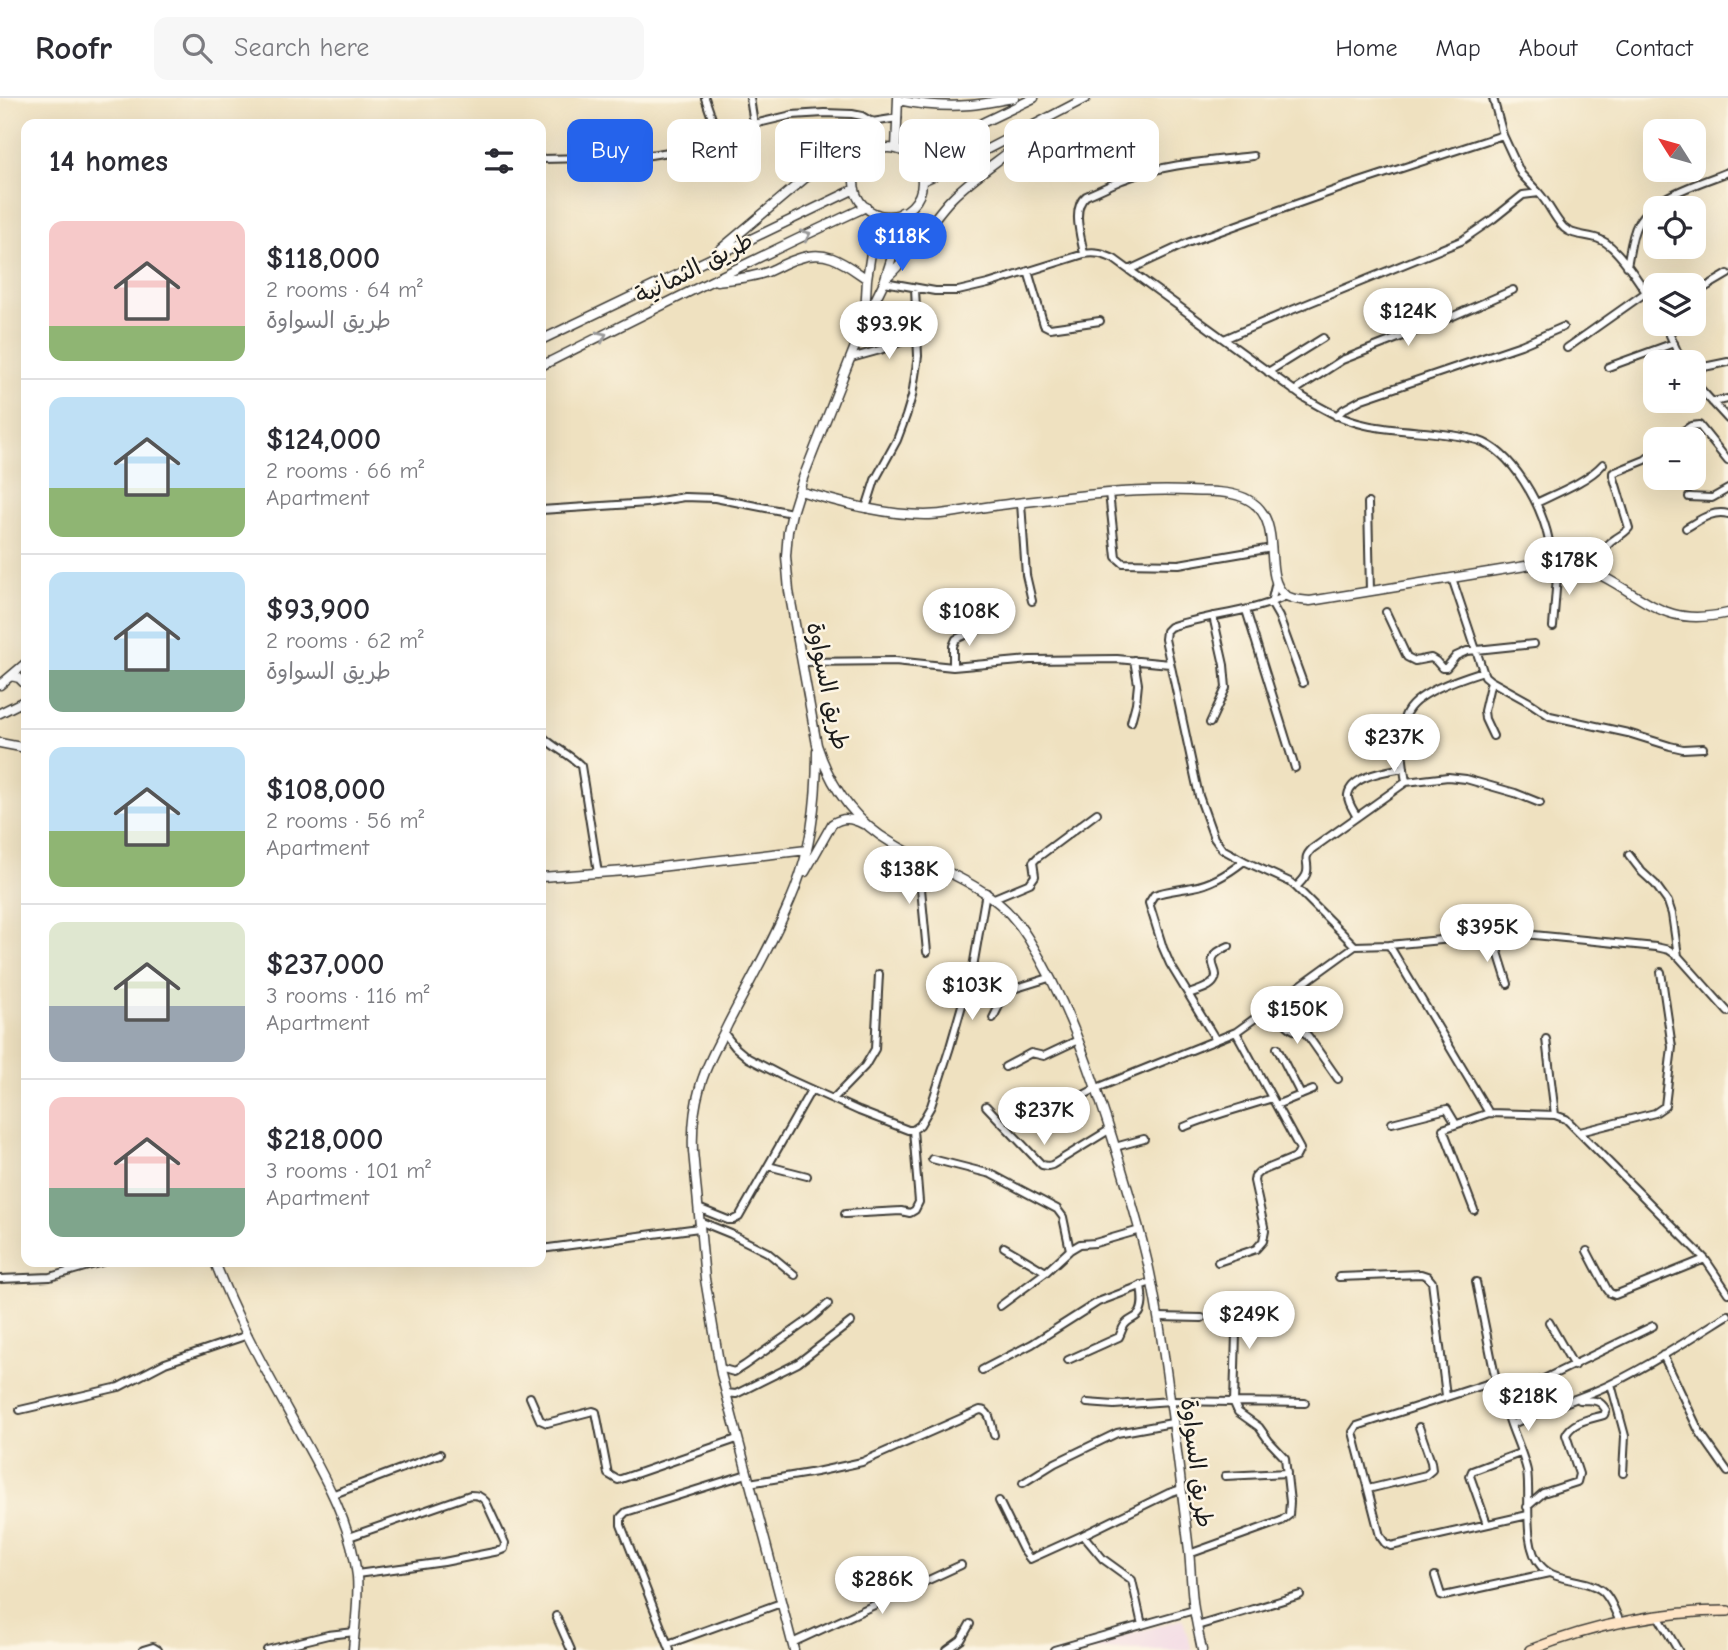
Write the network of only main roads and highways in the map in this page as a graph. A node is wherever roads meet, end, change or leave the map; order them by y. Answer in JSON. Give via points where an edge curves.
{"nodes":[{"id":1,"x":1728,"y":1611,"type":"edge"},
{"id":2,"x":1530,"y":1650,"type":"edge"}],
"edges":[{"from":1,"to":2,"type":"main road","via":[[1620,1622]]}]}
